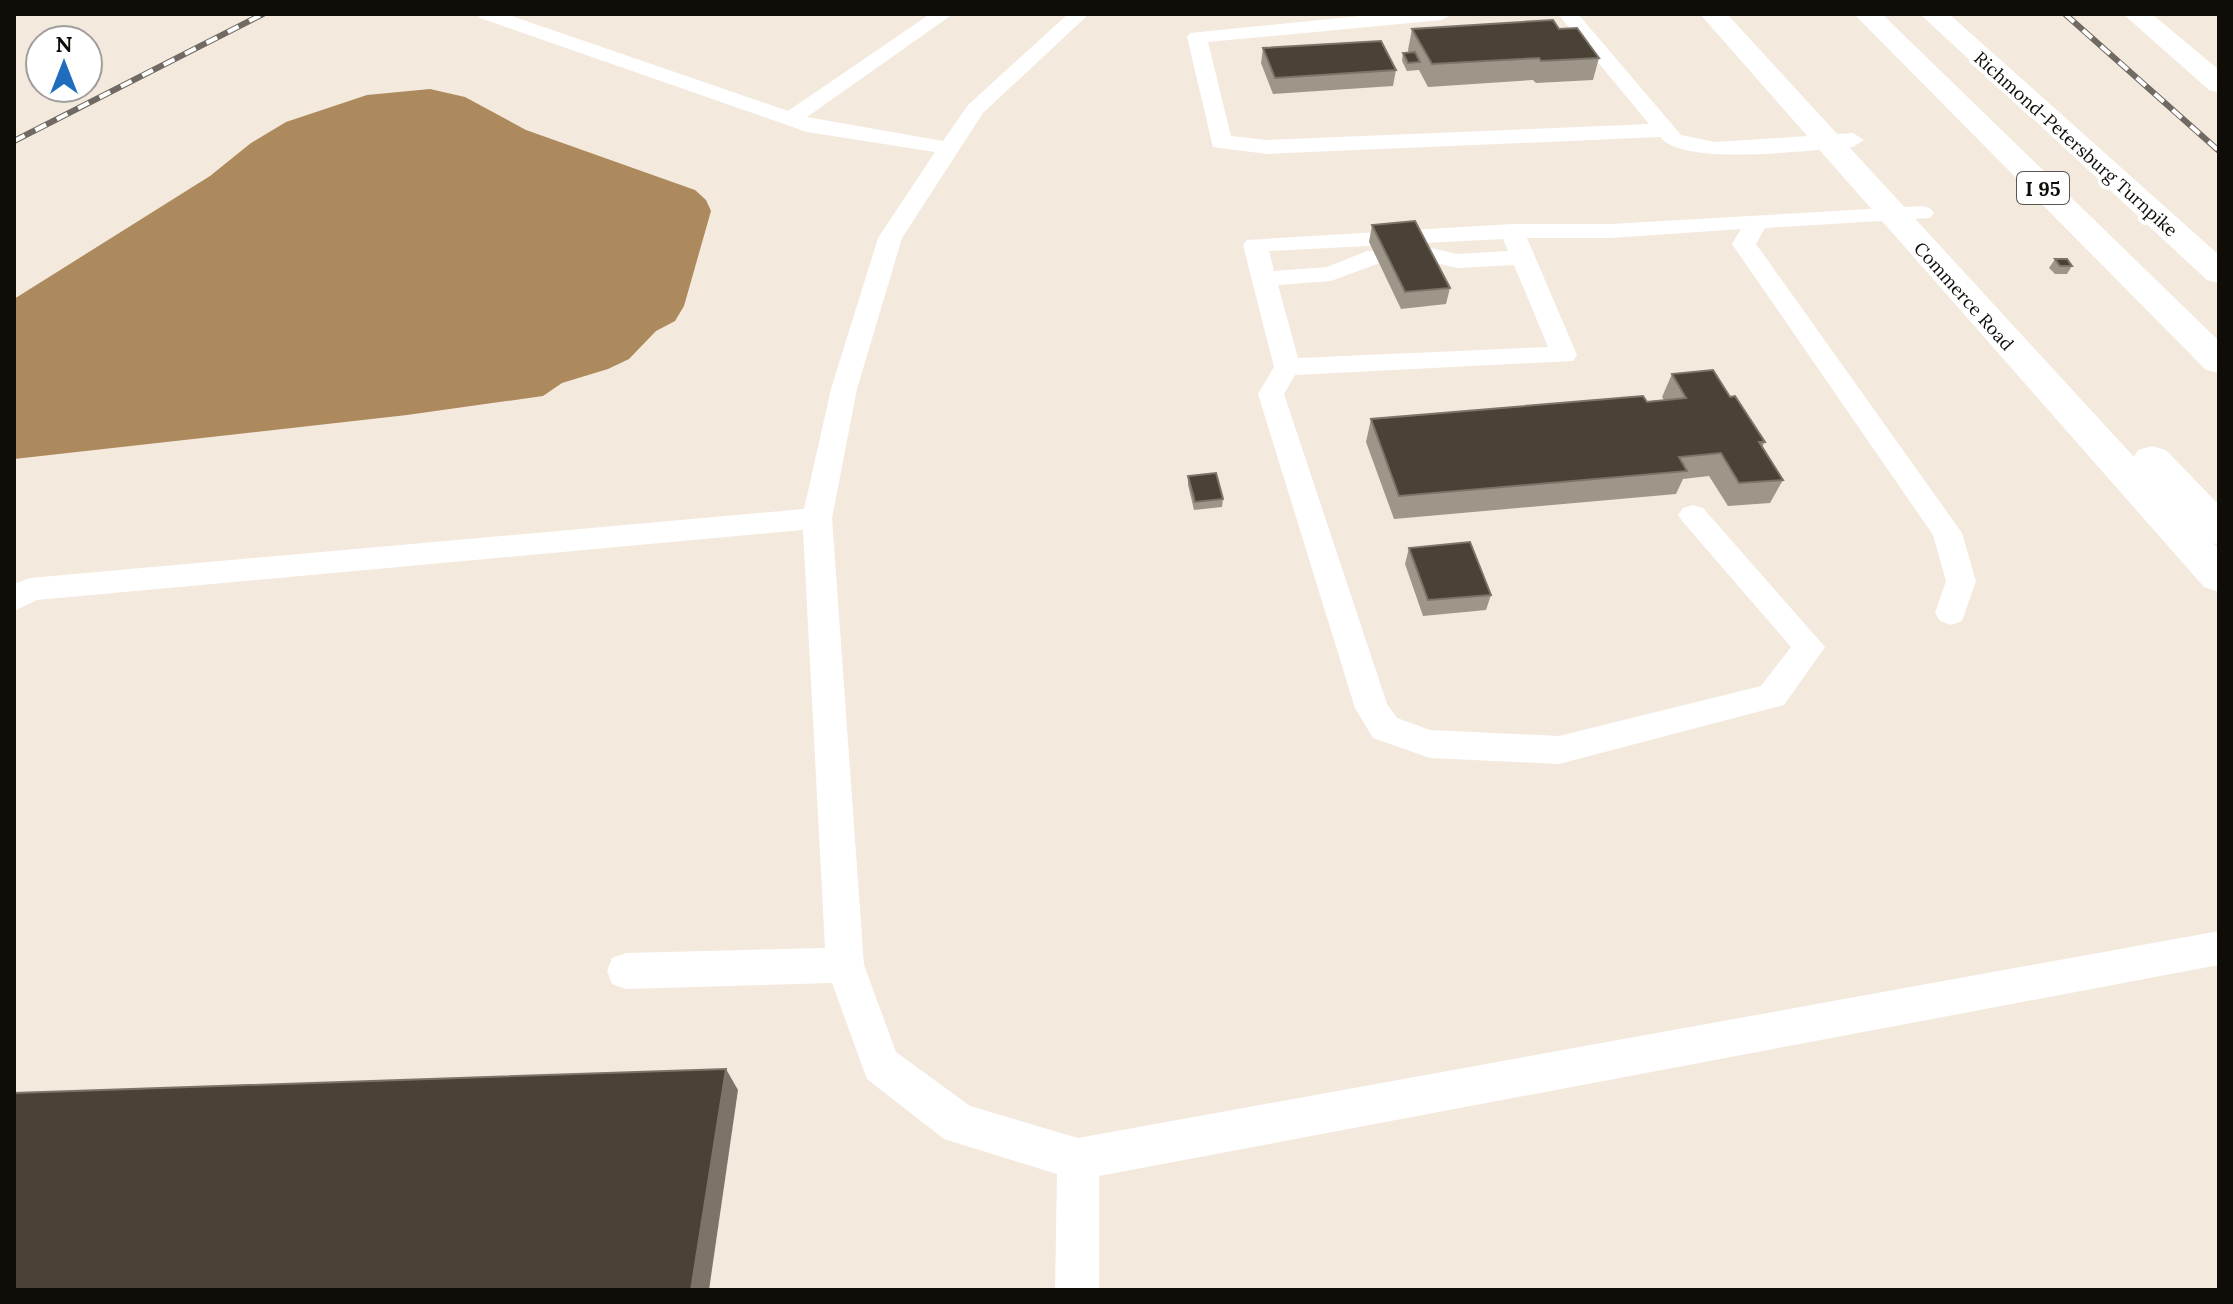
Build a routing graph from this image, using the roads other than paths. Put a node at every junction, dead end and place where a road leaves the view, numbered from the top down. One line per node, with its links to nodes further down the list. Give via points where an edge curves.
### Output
1 (487, 14): 12 (lane)
2 (943, 14): 12 (lane)
3 (1079, 14): 15 (lane, via 975,109)
4 (1442, 14): 13 (lane, via 1197,37 1221,142 1267,147)
5 (1568, 14): 13 (lane)
6 (1713, 14): 14 (main road, Commerce Road)
7 (1735, 14): 14 (main road, Commerce Road)
8 (1867, 14): 24 (main road, I 95)
9 (1933, 14): 22 (main road, Richmond-Petersburg Turnpike / I 95)
10 (2136, 14): 11 (main road)
11 (2219, 84)
12 (790, 119): 15 (lane)
13 (1666, 130): 14 (lane, via 1674,140 1715,149)
14 (1840, 141): 16 (main road, Commerce Road)
15 (949, 148): 27 (lane, via 890,238 844,389)
16 (1906, 214): 17 (lane); 28 (main road, Commerce Road); 29 (main road, Commerce Road)
17 (1757, 221): 18 (lane, via 1611,231); 31 (lane, via 1744,244 1947,533 1961,581)
18 (1512, 231): 19 (lane); 23 (lane, via 1255,245)
19 (1523, 257): 20 (lane); 25 (lane, via 1564,355)
20 (1424, 262)
21 (1381, 266): 23 (lane)
22 (2219, 273)
23 (1264, 279): 25 (lane)
24 (2219, 362)
25 (1287, 367): 26 (lane, via 1271,394 1372,708 1385,728 1430,744 1559,750 1772,696 1809,647)
26 (1693, 515)
27 (817, 518): 30 (lane); 33 (lane)
28 (2219, 530)
29 (2219, 576)
30 (19, 589)
31 (1951, 613)
32 (2219, 948): 35 (lane)
33 (845, 965): 34 (lane); 35 (lane, via 881,1065 959,1124)
34 (626, 971)
35 (1078, 1159): 36 (lane)
36 (1077, 1290)

